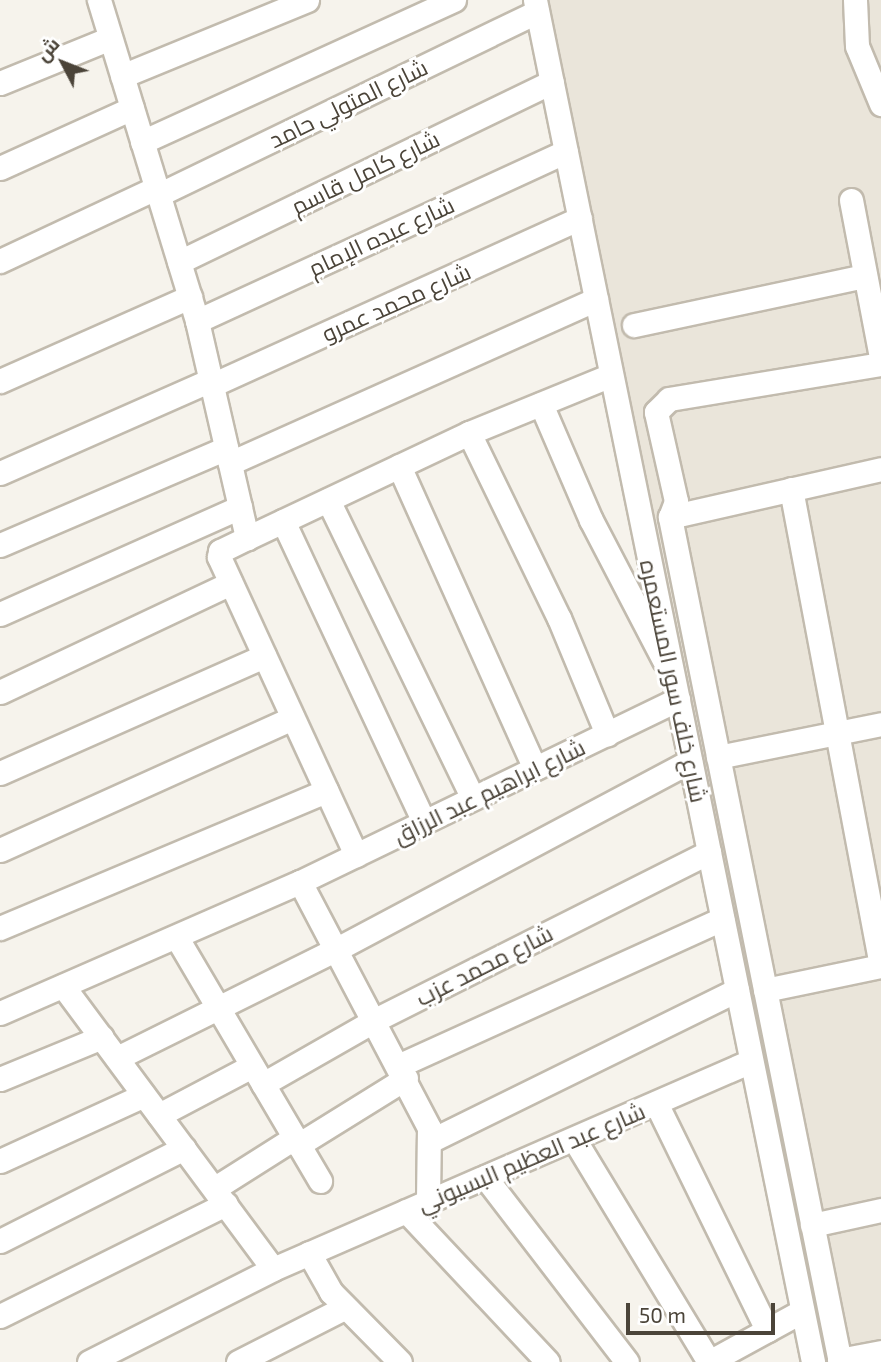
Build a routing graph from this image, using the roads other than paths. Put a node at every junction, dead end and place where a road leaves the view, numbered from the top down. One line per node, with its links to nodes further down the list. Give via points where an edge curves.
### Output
1 (307, 0): 7 (street)
2 (454, 0): 12 (street)
3 (855, 0): 10 (street, via 857,46)
4 (102, 1): 6 (street)
5 (536, 6): 8 (street, شارع خلف سور المستعمره); 15 (street, شارع المتولي حامد)
6 (110, 38): 7 (street); 9 (street)
7 (122, 76): 11 (street)
8 (552, 82): 13 (street, شارع خلف سور المستعمره); 19 (street, شارع كامل قاسم)
9 (0, 83)
10 (881, 104)
11 (132, 108): 12 (street); 14 (street)
12 (142, 142): 15 (street)
13 (566, 150): 17 (street, شارع خلف سور المستعمره); 23 (street, شارع عبده الإمام)
14 (0, 168)
15 (157, 192): 18 (street, شارع المتولي حامد); 19 (street)
16 (851, 200): 20 (street)
17 (580, 218): 22 (street, شارع خلف سور المستعمره); 29 (street, شارع محمد عمرو)
18 (0, 261)
19 (179, 262): 21 (street)
20 (865, 276): 24 (street); 25 (street)
21 (190, 297): 23 (street); 28 (street)
22 (596, 299): 27 (street, شارع خلف سور المستعمره); 32 (street)
23 (197, 321): 29 (street)
24 (634, 325)
25 (881, 358)
26 (881, 364): 39 (street, via 664,401 656,412 676,501)
27 (611, 375): 30 (street); 46 (street, شارع خلف سور المستعمره)
28 (0, 381)
29 (212, 383): 32 (street); 35 (street, شارع محمد عمرو)
30 (541, 404): 31 (street); 46 (street, via 630,601)
31 (469, 433): 33 (street); 52 (street, via 559,618)
32 (228, 456): 38 (street); 42 (street)
33 (399, 466): 37 (street); 55 (street)
34 (881, 469): 36 (street)
35 (0, 473)
36 (791, 489): 39 (street); 51 (street)
37 (328, 500): 40 (street); 58 (street)
38 (240, 507): 41 (street); 44 (street)
39 (670, 517): 53 (street)
40 (283, 521): 41 (street); 59 (street)
41 (247, 538): 43 (street, via 219,552)
42 (0, 545)
43 (231, 583): 45 (street); 47 (street)
44 (0, 614)
45 (264, 656): 49 (street); 56 (street)
46 (673, 675): 48 (street, شارع خلف سور المستعمره)
47 (0, 692)
48 (678, 699): 52 (street, شارع ابراهيم عبد الرزاق); 54 (street, شارع خلف سور المستعمره)
49 (293, 718): 57 (street); 60 (street)
50 (881, 724): 51 (street)
51 (837, 733): 53 (street); 68 (street)
52 (607, 734): 55 (street, شارع ابراهيم عبد الرزاق)
53 (718, 757): 71 (street)
54 (690, 761): 61 (street, شارع خلف سور المستعمره); 67 (street)
55 (535, 768): 58 (street, شارع ابراهيم عبد الرزاق)
56 (0, 774)
57 (326, 791): 62 (street); 65 (street)
58 (473, 798): 59 (street, شارع ابراهيم عبد الرزاق)
59 (424, 822): 62 (street, شارع ابراهيم عبد الرزاق)
60 (0, 850)
61 (709, 852): 64 (street, شارع خلف سور المستعمره); 74 (street, شارع محمد عزب)
62 (356, 855): 63 (street, شارع ابراهيم عبد الرزاق)
63 (300, 881): 66 (street, شارع ابراهيم عبد الرزاق); 67 (street)
64 (722, 919): 70 (street, شارع خلف سور المستعمره); 78 (street)
65 (0, 928)
66 (177, 938): 69 (street, شارع ابراهيم عبد الرزاق); 72 (street)
67 (337, 949): 72 (street); 74 (street)
68 (881, 965): 71 (street)
69 (63, 986): 73 (street, شارع ابراهيم عبد الرزاق); 75 (street)
70 (737, 990): 77 (street, شارع خلف سور المستعمره); 85 (street)
71 (765, 990): 95 (street)
72 (218, 1008): 76 (street); 79 (street)
73 (0, 1013)
74 (375, 1020): 78 (street); 79 (street, شارع محمد عزب)
75 (102, 1037): 76 (street); 80 (street)
76 (117, 1058): 81 (street)
77 (751, 1061): 82 (street, شارع عبد العظيم البسيوني); 100 (street, شارع خلف سور المستعمره)
78 (403, 1072): 85 (street); 86 (street)
79 (257, 1075): 83 (street, شارع محمد عزب); 86 (street)
80 (0, 1079)
81 (144, 1095): 83 (street); 88 (street)
82 (656, 1103): 84 (street, شارع عبد العظيم البسيوني); 102 (street)
83 (159, 1115): 87 (street)
84 (574, 1139): 89 (street, شارع عبد العظيم البسيوني); 110 (street)
85 (432, 1140): 92 (street)
86 (296, 1141): 90 (street); 91 (street)
87 (184, 1148): 91 (street); 96 (street)
88 (0, 1161)
89 (485, 1177): 92 (street, شارع عبد العظيم البسيوني); 109 (street)
90 (320, 1181)
91 (220, 1196): 98 (street); 101 (street)
92 (428, 1202): 94 (street, شارع عبد العظيم البسيوني)
93 (881, 1210): 95 (street)
94 (406, 1211): 97 (street, شارع عبد العظيم البسيوني); 108 (street)
95 (812, 1224): 104 (street)
96 (0, 1241)
97 (309, 1253): 98 (street, شارع عبد العظيم البسيوني); 99 (street)
98 (272, 1269): 105 (street, شارع عبد العظيم البسيوني)
99 (344, 1308): 106 (street); 107 (street)
100 (802, 1311): 102 (street); 111 (street, شارع خلف سور المستعمره)
101 (0, 1316)
102 (767, 1330): 110 (street)
103 (881, 1352): 104 (street)
104 (839, 1361)
105 (89, 1362)
106 (238, 1362)
107 (400, 1362)
108 (548, 1362)
109 (627, 1362)
110 (709, 1362)
111 (813, 1362)

